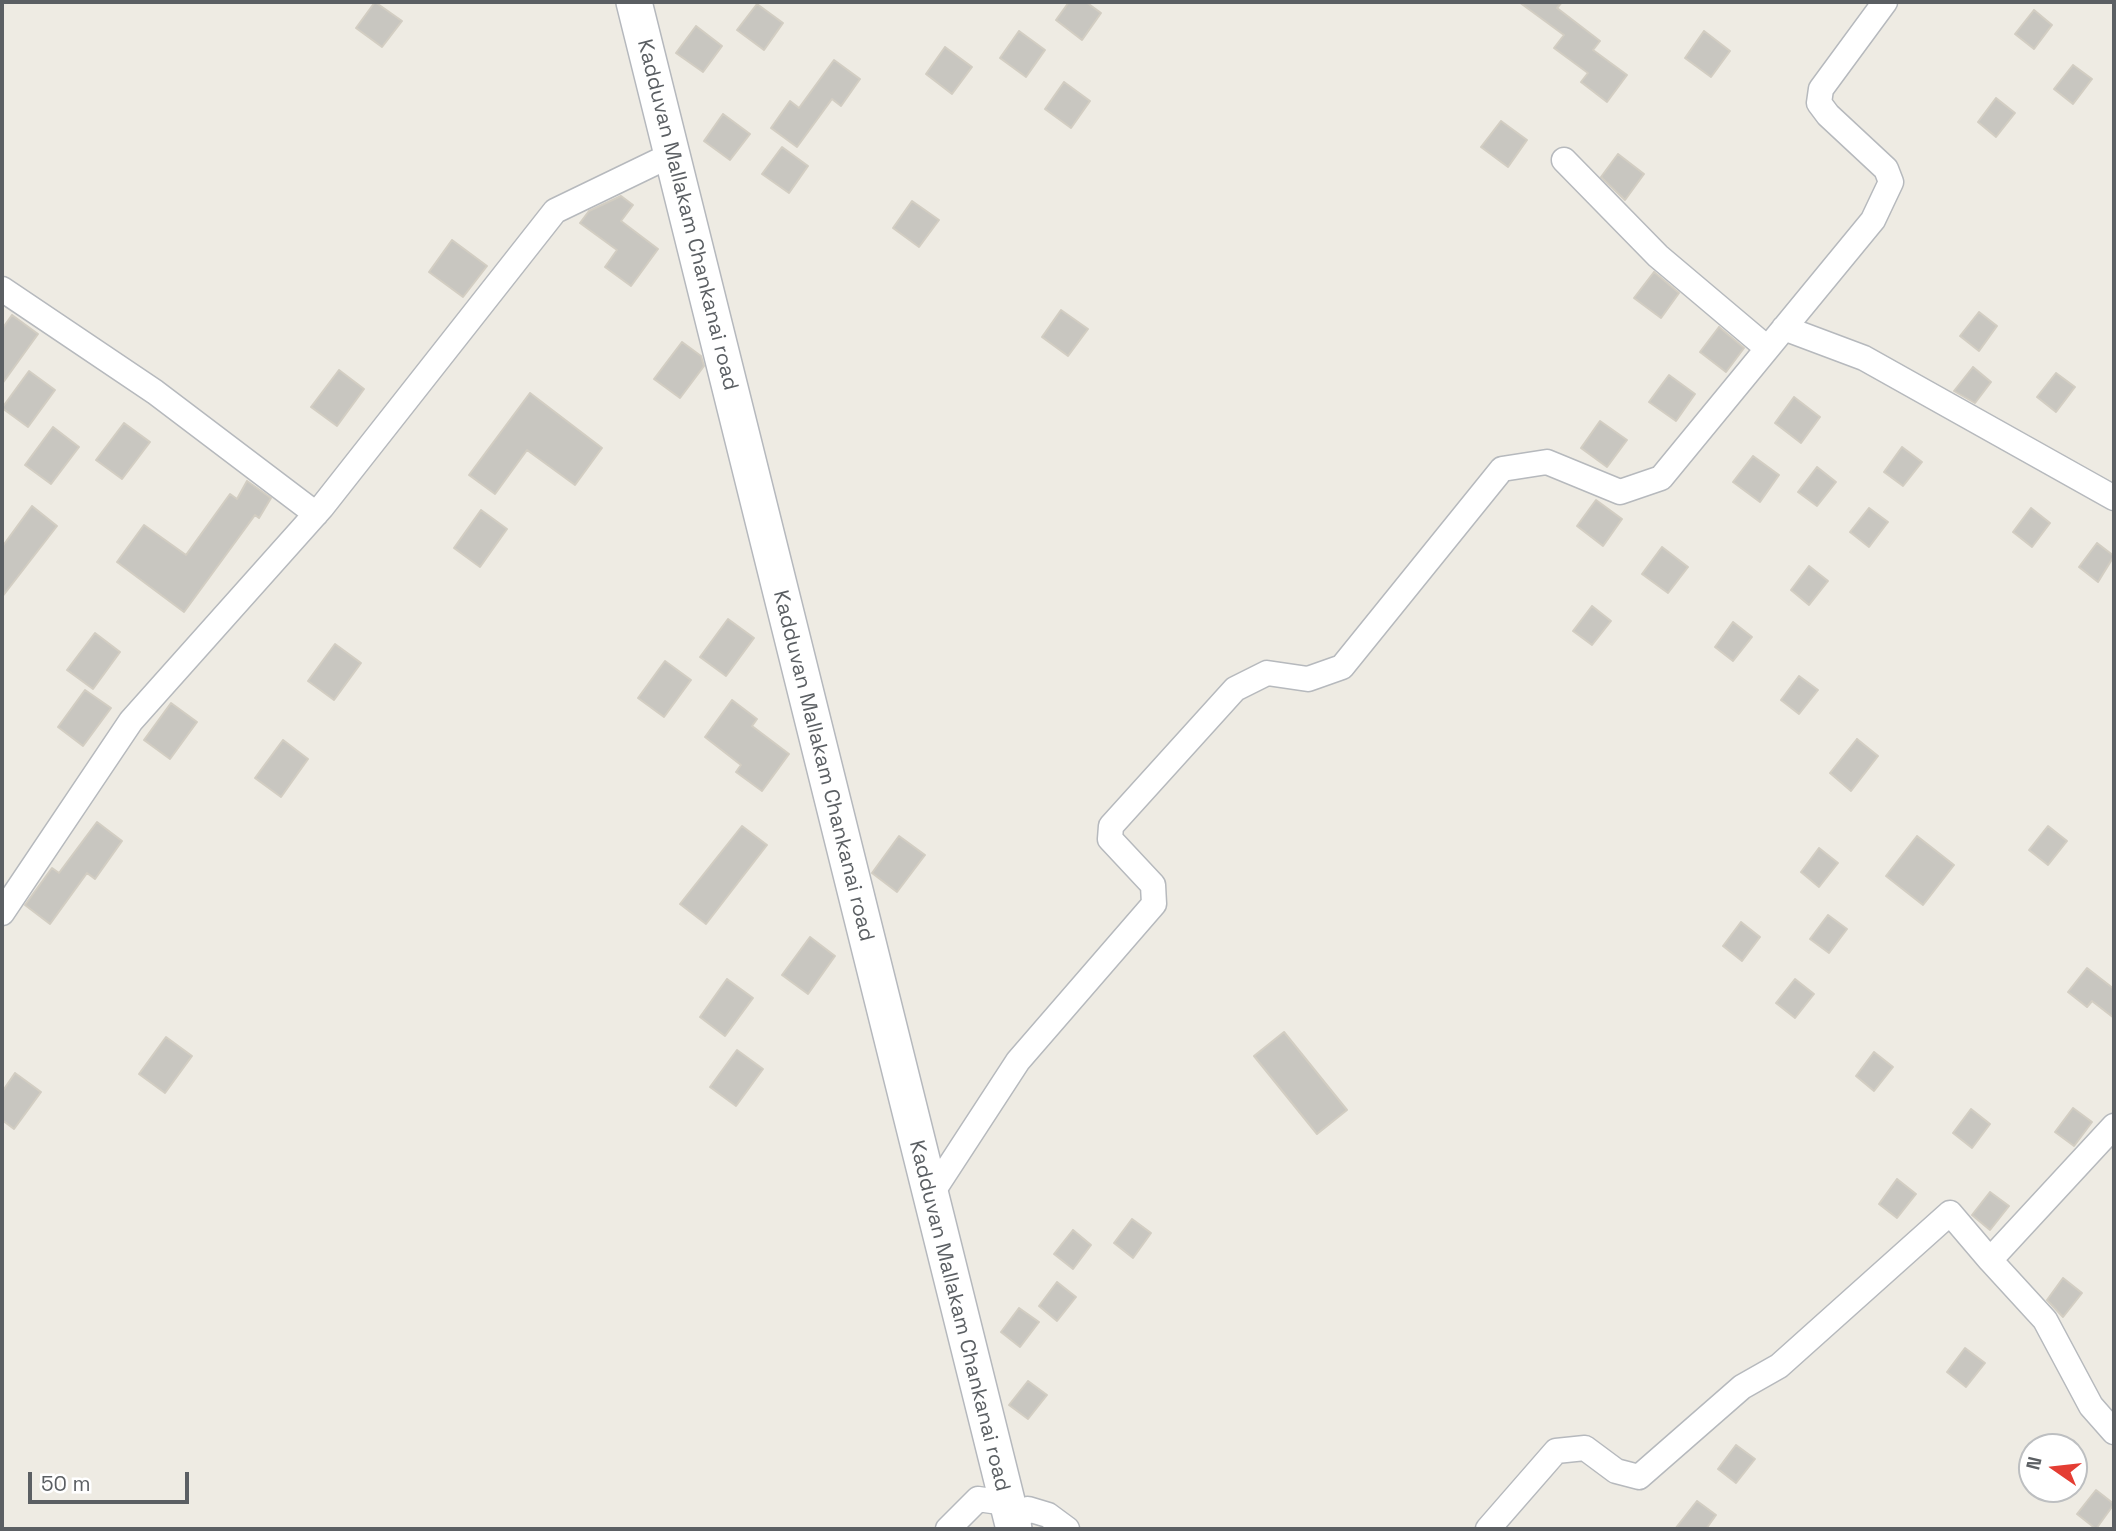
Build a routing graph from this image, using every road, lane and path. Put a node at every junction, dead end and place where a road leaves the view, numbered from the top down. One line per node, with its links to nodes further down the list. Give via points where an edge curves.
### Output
1 (634, 2): 3 (main road, Kadduvan Mallakam Chankanai road)
2 (1885, 2): 6 (street, via 1821,89 1819,103 1886,169 1891,183 1874,220)
3 (673, 154): 9 (street, via 555,211); 12 (main road, Kadduvan Mallakam Chankanai road)
4 (1564, 160): 7 (street, via 1658,256)
5 (2, 289): 9 (street, via 155,392)
6 (1784, 328): 7 (street); 8 (street, via 1864,358)
7 (1767, 348): 12 (street, via 1661,478 1620,492 1546,462 1502,469 1342,667 1308,679 1267,673 1235,689 1111,826 1110,839 1153,884 1154,904 1018,1061)
8 (2114, 498)
9 (316, 514): 10 (street, via 131,721)
10 (2, 912)
11 (2114, 1126): 13 (street)
12 (930, 1196): 15 (main road, Kadduvan Mallakam Chankanai road)
13 (1990, 1260): 14 (street, via 2045,1320 2091,1406); 18 (street, via 1950,1213 1779,1366 1742,1387 1639,1477 1616,1471 1585,1448 1556,1451)
14 (2114, 1432)
15 (1011, 1519): 16 (street, via 978,1499); 17 (street, via 1028,1509 1048,1515)
16 (948, 1529)
17 (1067, 1529)
18 (1488, 1529)

